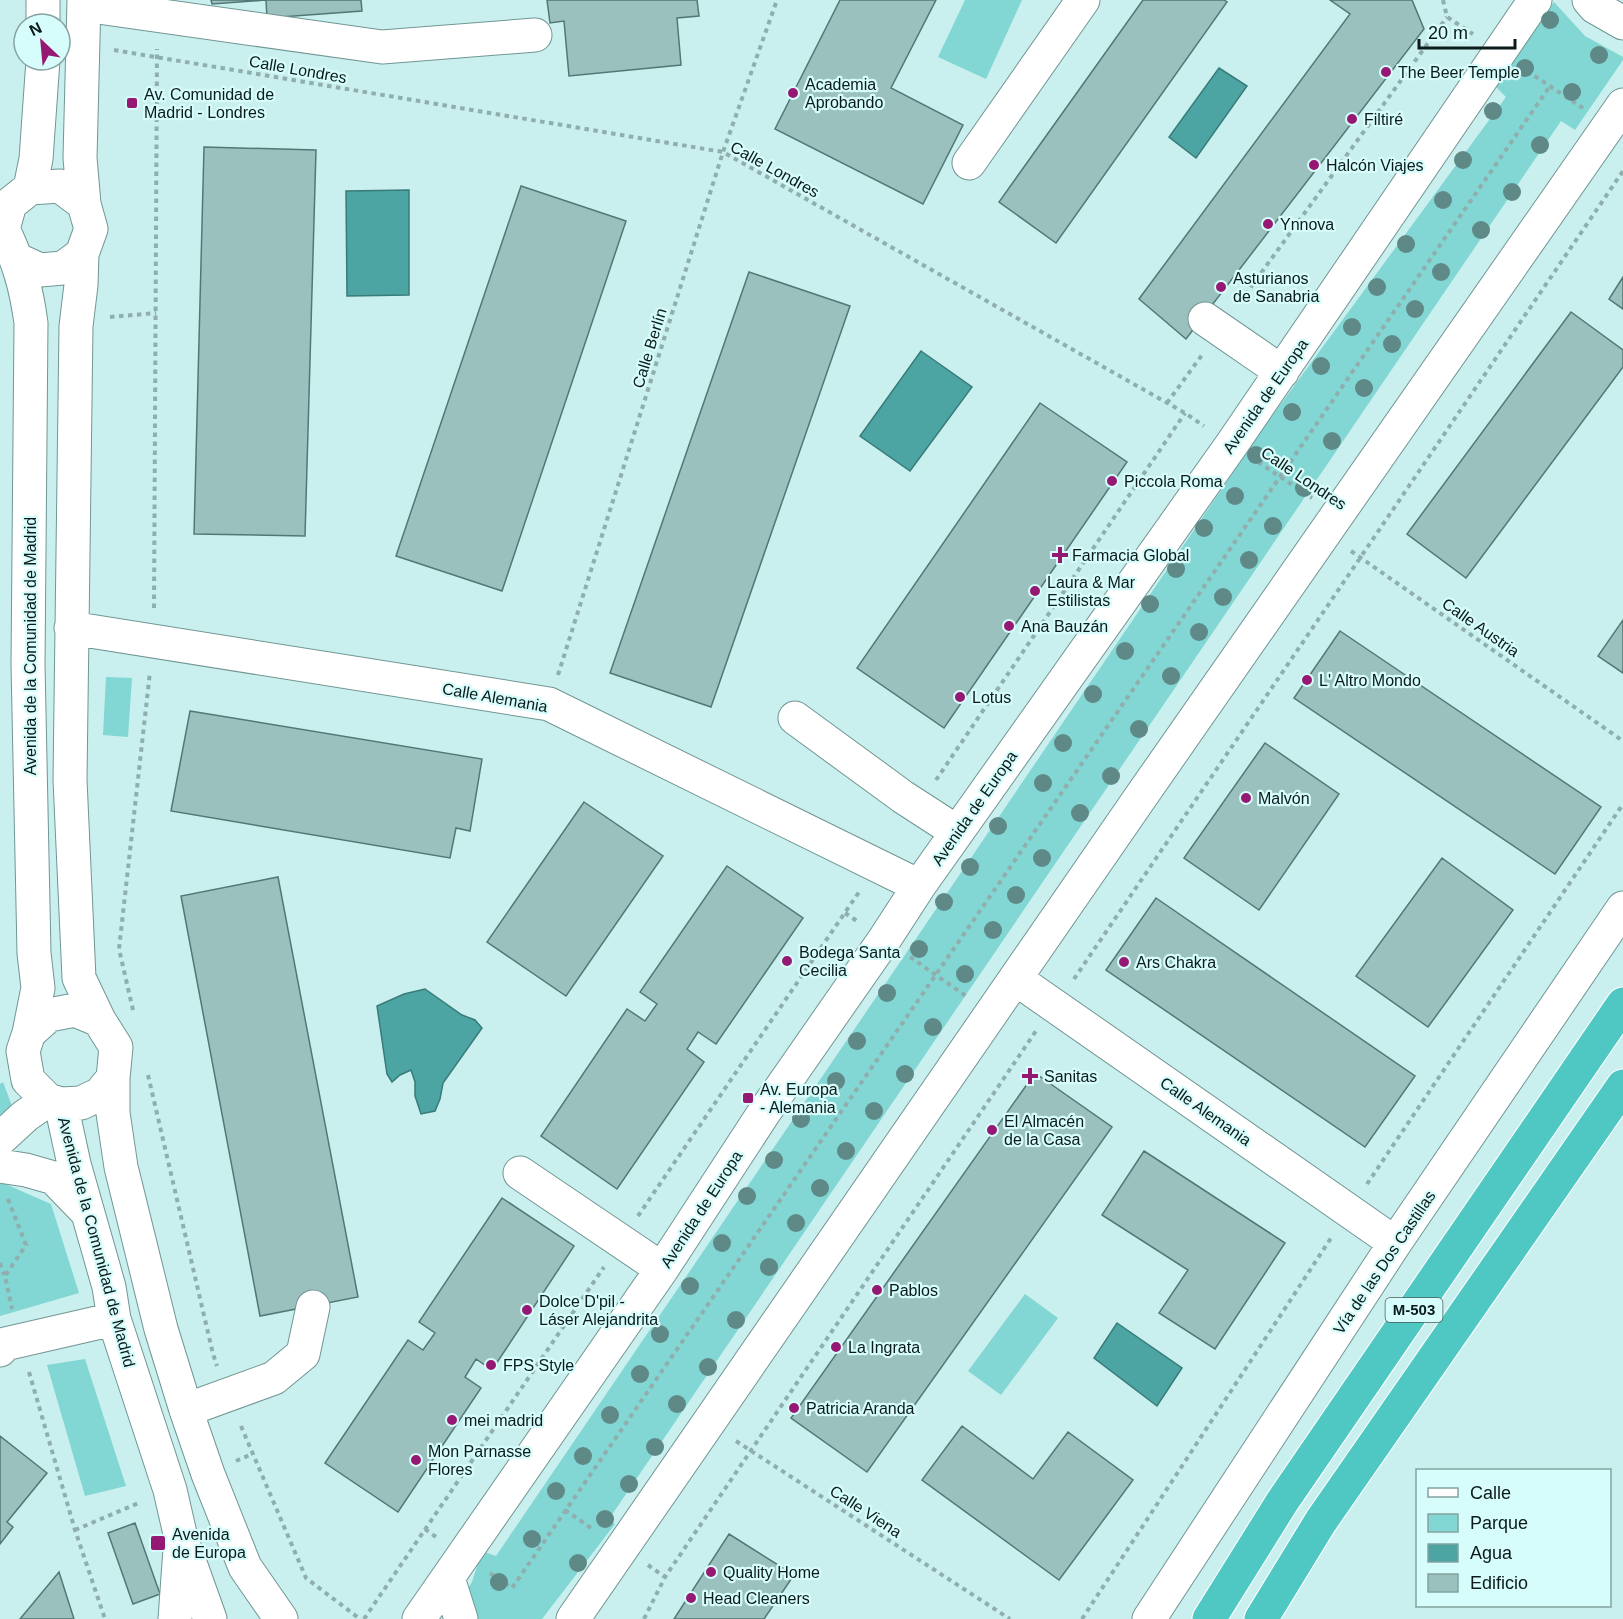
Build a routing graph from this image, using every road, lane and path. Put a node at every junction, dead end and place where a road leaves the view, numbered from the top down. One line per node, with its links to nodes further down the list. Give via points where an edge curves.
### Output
1 (777, 0): 17 (path, Calle Berlín)
2 (1083, 0): 18 (street)
3 (1443, 0): 8 (path)
4 (1535, 0): 12 (street, Avenida de Europa)
5 (1589, 0): 9 (street)
6 (84, 2): 7 (street); 11 (street)
7 (155, 14): 10 (street, via 382,47); 13 (path)
8 (1447, 16): 12 (path); 25 (path)
9 (1623, 23)
10 (535, 35)
11 (83, 45): 13 (path, Calle Londres); 21 (street, via 80,158)
12 (1500, 53): 15 (path); 26 (street, Avenida de Europa)
13 (157, 57): 17 (path, Calle Londres); 34 (path)
14 (42, 72): 20 (street)
15 (1550, 86): 16 (path); 30 (path)
16 (1615, 115): 31 (street)
17 (723, 152): 27 (path, Calle Londres); 36 (path, Calle Berlín)
18 (969, 163)
19 (1623, 171): 32 (path)
20 (30, 188): 21 (street, via 60,186); 22 (street, via 10,204)
21 (84, 204): 23 (street, via 91,229)
22 (2, 228): 24 (street)
23 (82, 254): 24 (street, via 63,268 40,270); 33 (street, via 76,326)
24 (18, 260): 35 (street, Avenida de la Comunidad de Madrid, via 31,323)
25 (1213, 325): 26 (street); 27 (path)
26 (1282, 372): 29 (street, Avenida de Europa)
27 (1167, 403): 28 (path, Calle Londres)
28 (1185, 413): 29 (path, Calle Londres); 39 (path)
29 (1232, 444): 30 (path, Calle Londres); 40 (street, Avenida de Europa)
30 (1280, 476): 31 (path, Calle Londres); 46 (path)
31 (1331, 523): 32 (path, Calle Austria); 47 (street)
32 (1360, 557): 38 (path, Calle Austria); 49 (path)
33 (71, 628): 34 (street, Calle Alemania); 52 (street, via 70,780 77,951 80,978)
34 (154, 641): 36 (street, Calle Alemania); 51 (path, via 119,949)
35 (14, 670): 53 (street, Avenida de la Comunidad de Madrid, via 38,988)
36 (549, 704): 41 (street, Calle Alemania)
37 (795, 718): 39 (street)
38 (1623, 741)
39 (918, 805): 40 (street)
40 (957, 832): 42 (street, Avenida de Europa)
41 (877, 866): 42 (street, Calle Alemania); 44 (path)
42 (919, 886): 45 (street, Avenida de Europa)
43 (1623, 908): 64 (street, Vía de las Dos Castillas)
44 (845, 913): 45 (path); 63 (path)
45 (884, 940): 46 (path); 66 (street, Avenida de Europa)
46 (935, 975): 50 (path); 77 (path)
47 (1016, 979): 49 (street, Calle Alemania); 50 (street)
48 (1623, 1004): 89 (highway, M-503, via 1282,1502)
49 (1056, 1006): 64 (street, Calle Alemania); 74 (path)
50 (992, 1014): 73 (street)
51 (135, 1018)
52 (99, 1020): 53 (street, via 75,1010 49,1015); 55 (street, via 116,1047)
53 (18, 1051): 57 (street, via 28,1080)
54 (146, 1064): 71 (path, via 213,1354)
55 (113, 1078): 57 (street, via 100,1094 81,1103); 72 (street, via 113,1113 121,1167 161,1329)
56 (1623, 1086): 90 (highway, M-503, via 1321,1521)
57 (55, 1102): 58 (street, via 25,1116); 62 (street, Avenida de la Comunidad de Madrid)
58 (0, 1139)
59 (0, 1166): 62 (street, via 54,1178)
60 (520, 1173): 63 (street)
61 (8, 1198): 67 (path, via 26,1245)
62 (88, 1212): 69 (street, Avenida de la Comunidad de Madrid)
63 (621, 1242): 66 (street); 83 (path)
64 (1395, 1244): 88 (street, Vía de las Dos Castillas)
65 (0, 1263): 67 (path)
66 (662, 1269): 76 (street, Avenida de Europa)
67 (5, 1276): 70 (path)
68 (313, 1307): 71 (street, via 303,1354 274,1378)
69 (114, 1319): 70 (street); 75 (street, Avenida de la Comunidad de Madrid, via 170,1490)
70 (10, 1345): 79 (path)
71 (229, 1394): 72 (street); 83 (path, via 306,1578)
72 (186, 1410): 82 (street, via 245,1567)
73 (708, 1423): 74 (path, Calle Viena); 78 (street)
74 (750, 1450): 86 (path, via 665,1577); 87 (path, Calle Viena)
75 (181, 1538): 80 (street); 81 (street, Avenida de la Comunidad de Madrid)
76 (448, 1578): 84 (street, Avenida de Europa); 85 (street)
77 (512, 1587)
78 (581, 1613)
79 (105, 1619)
80 (175, 1619)
81 (210, 1619)
82 (281, 1619)
83 (362, 1619)
84 (419, 1619)
85 (461, 1619)
86 (644, 1619)
87 (1010, 1619)
88 (1149, 1619)
89 (1209, 1619)
90 (1262, 1619)

